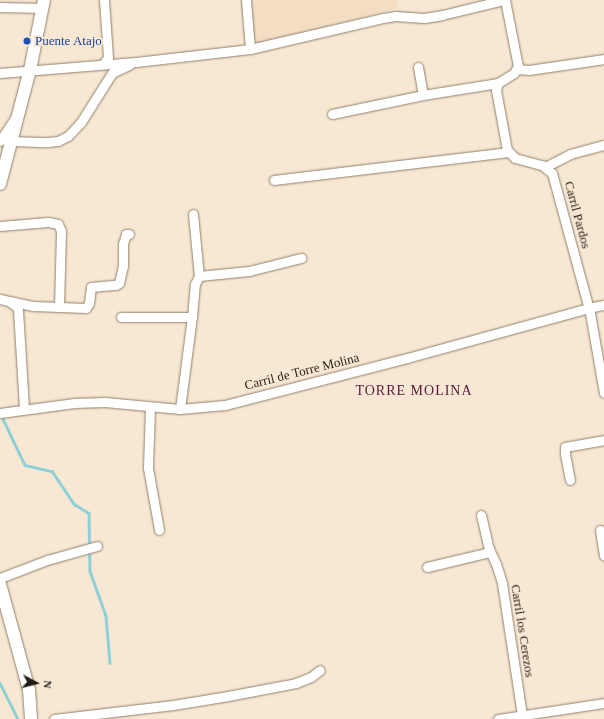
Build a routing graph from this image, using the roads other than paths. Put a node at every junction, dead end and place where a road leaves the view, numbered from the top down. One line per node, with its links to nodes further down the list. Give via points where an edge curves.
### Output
1 (104, 0): 9 (street, via 108,57)
2 (246, 0): 6 (street)
3 (505, 0): 6 (street, via 430,17 383,18); 11 (street, via 517,56)
4 (44, 4): 5 (street); 12 (main road)
5 (0, 7)
6 (250, 49): 8 (street)
7 (604, 59): 11 (street, via 529,70)
8 (136, 62): 9 (street); 14 (street, via 112,72)
9 (101, 64): 12 (street); 14 (street, via 108,67)
10 (418, 67): 16 (street)
11 (516, 69): 15 (street)
12 (30, 70): 13 (street); 18 (main road, via 19,112)
13 (0, 73)
14 (108, 78): 18 (street, via 81,122 68,136 58,141 47,142)
15 (498, 83): 16 (street); 20 (street, via 497,96)
16 (422, 95): 17 (street)
17 (332, 114)
18 (5, 141): 23 (main road)
19 (604, 145): 21 (street, via 570,154)
20 (508, 152): 21 (street, via 515,158); 22 (street)
21 (546, 167): 34 (street, Carril Pardos, via 552,173 555,183)
22 (274, 180)
23 (0, 184)
24 (193, 214): 28 (street)
25 (0, 226): 33 (street, via 48,222 58,224 61,231)
26 (129, 234): 33 (street, via 125,237 123,266 118,285 91,287 86,308)
27 (301, 258): 28 (street, via 249,271)
28 (199, 276): 36 (street, via 195,284)
29 (0, 300): 30 (street)
30 (10, 302): 32 (street); 37 (street, via 18,307)
31 (604, 305): 34 (street, Carril de Torre Molina)
32 (33, 306): 33 (street); 37 (street, via 23,312)
33 (59, 307)
34 (588, 308): 38 (street, Carril Pardos); 41 (street, Carril de Torre Molina, via 225,406)
35 (121, 317): 36 (street)
36 (192, 317): 41 (street)
37 (19, 320): 40 (street)
38 (604, 393)
39 (150, 407): 40 (street, Carril de Torre Molina, via 97,402); 41 (street, Carril de Torre Molina); 46 (street, via 148,468)
40 (24, 409): 42 (street, Carril de Torre Molina)
41 (180, 409)
42 (0, 413)
43 (604, 440): 44 (street, via 566,447)
44 (570, 480)
45 (481, 515): 49 (street, Carril los Cerezos)
46 (159, 530)
47 (600, 530): 50 (street)
48 (96, 546): 52 (street, via 47,560)
49 (490, 552): 51 (street); 56 (street, Carril los Cerezos, via 502,583)
50 (604, 556)
51 (427, 567)
52 (0, 578)
53 (0, 584): 57 (main road, via 29,690)
54 (320, 670): 58 (street, via 296,683 200,701)
55 (604, 703): 56 (street)
56 (522, 715): 59 (street)
57 (31, 719)
58 (54, 719)
59 (498, 719)

